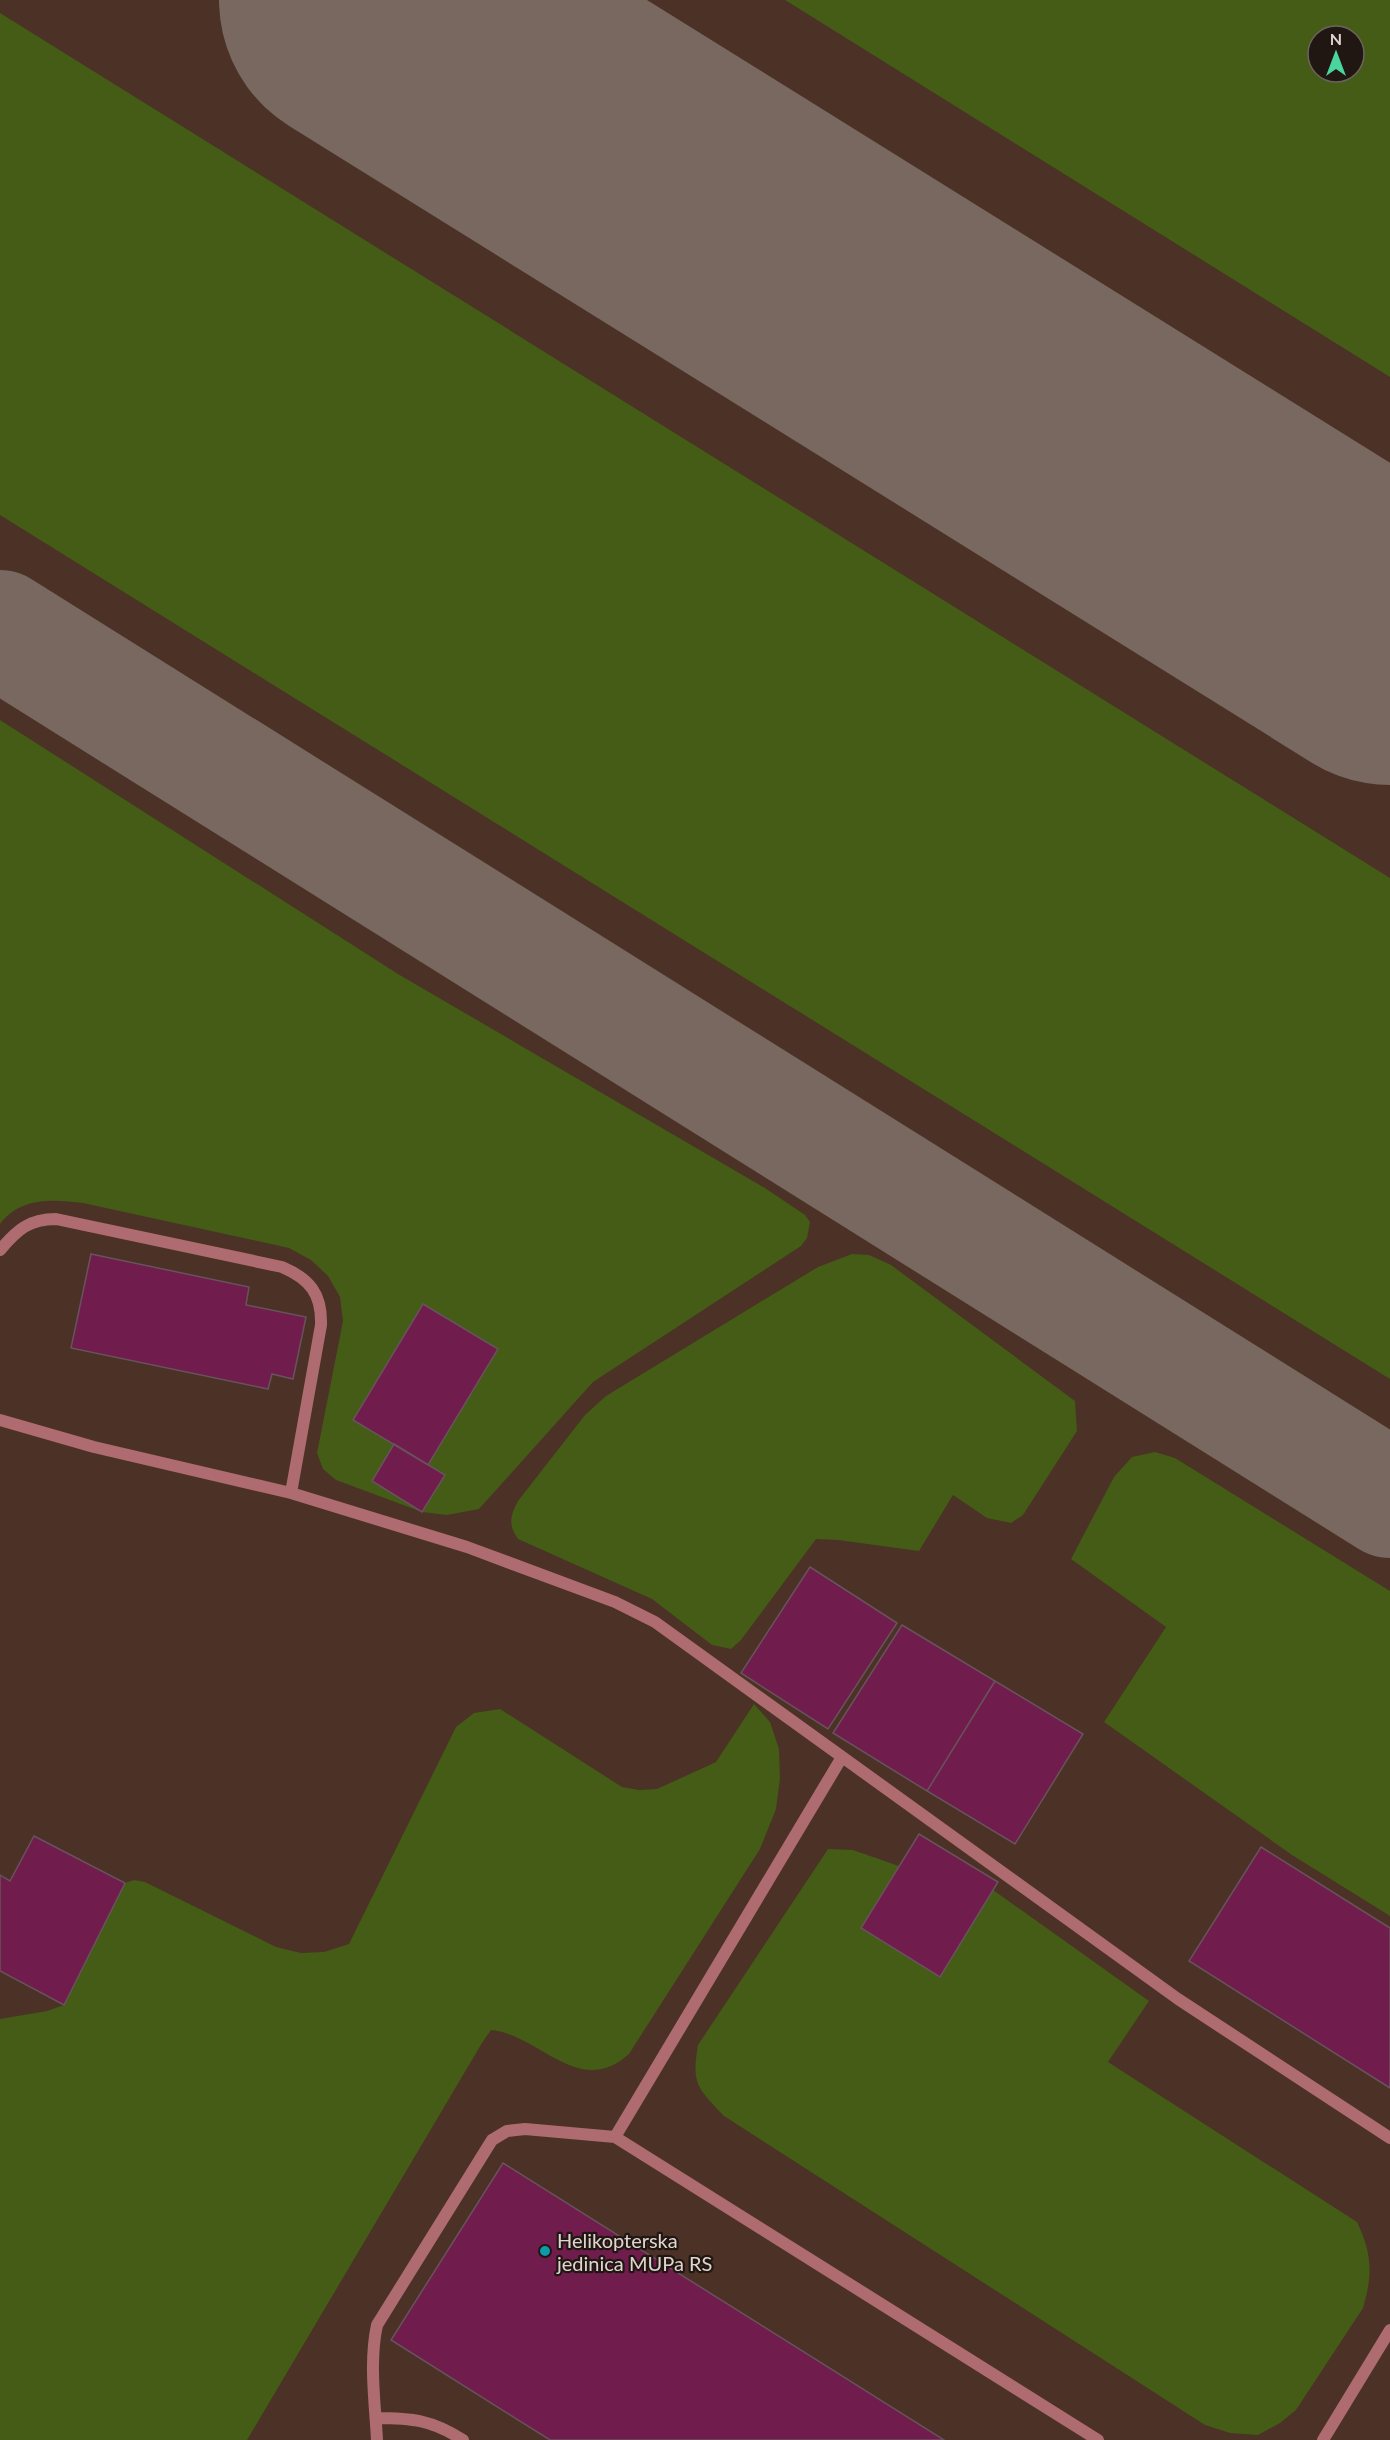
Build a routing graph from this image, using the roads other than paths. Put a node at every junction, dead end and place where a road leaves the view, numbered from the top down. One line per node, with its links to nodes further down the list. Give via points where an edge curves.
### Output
1 (0, 1250): 3 (lane, via 28,1224 56,1219 282,1267 299,1274 312,1287 322,1307)
2 (0, 1420): 3 (lane, via 94,1447)
3 (291, 1493): 4 (lane, via 467,1547 615,1602 655,1622)
4 (842, 1757): 5 (lane); 6 (lane, via 1178,1999)
5 (615, 2138): 8 (lane, via 525,2129 507,2131 492,2140 377,2325); 11 (lane)
6 (1390, 2138)
7 (1390, 2330): 12 (lane)
8 (376, 2418): 9 (lane); 10 (lane, via 431,2422)
9 (377, 2440)
10 (463, 2440)
11 (1098, 2440)
12 (1323, 2440)

